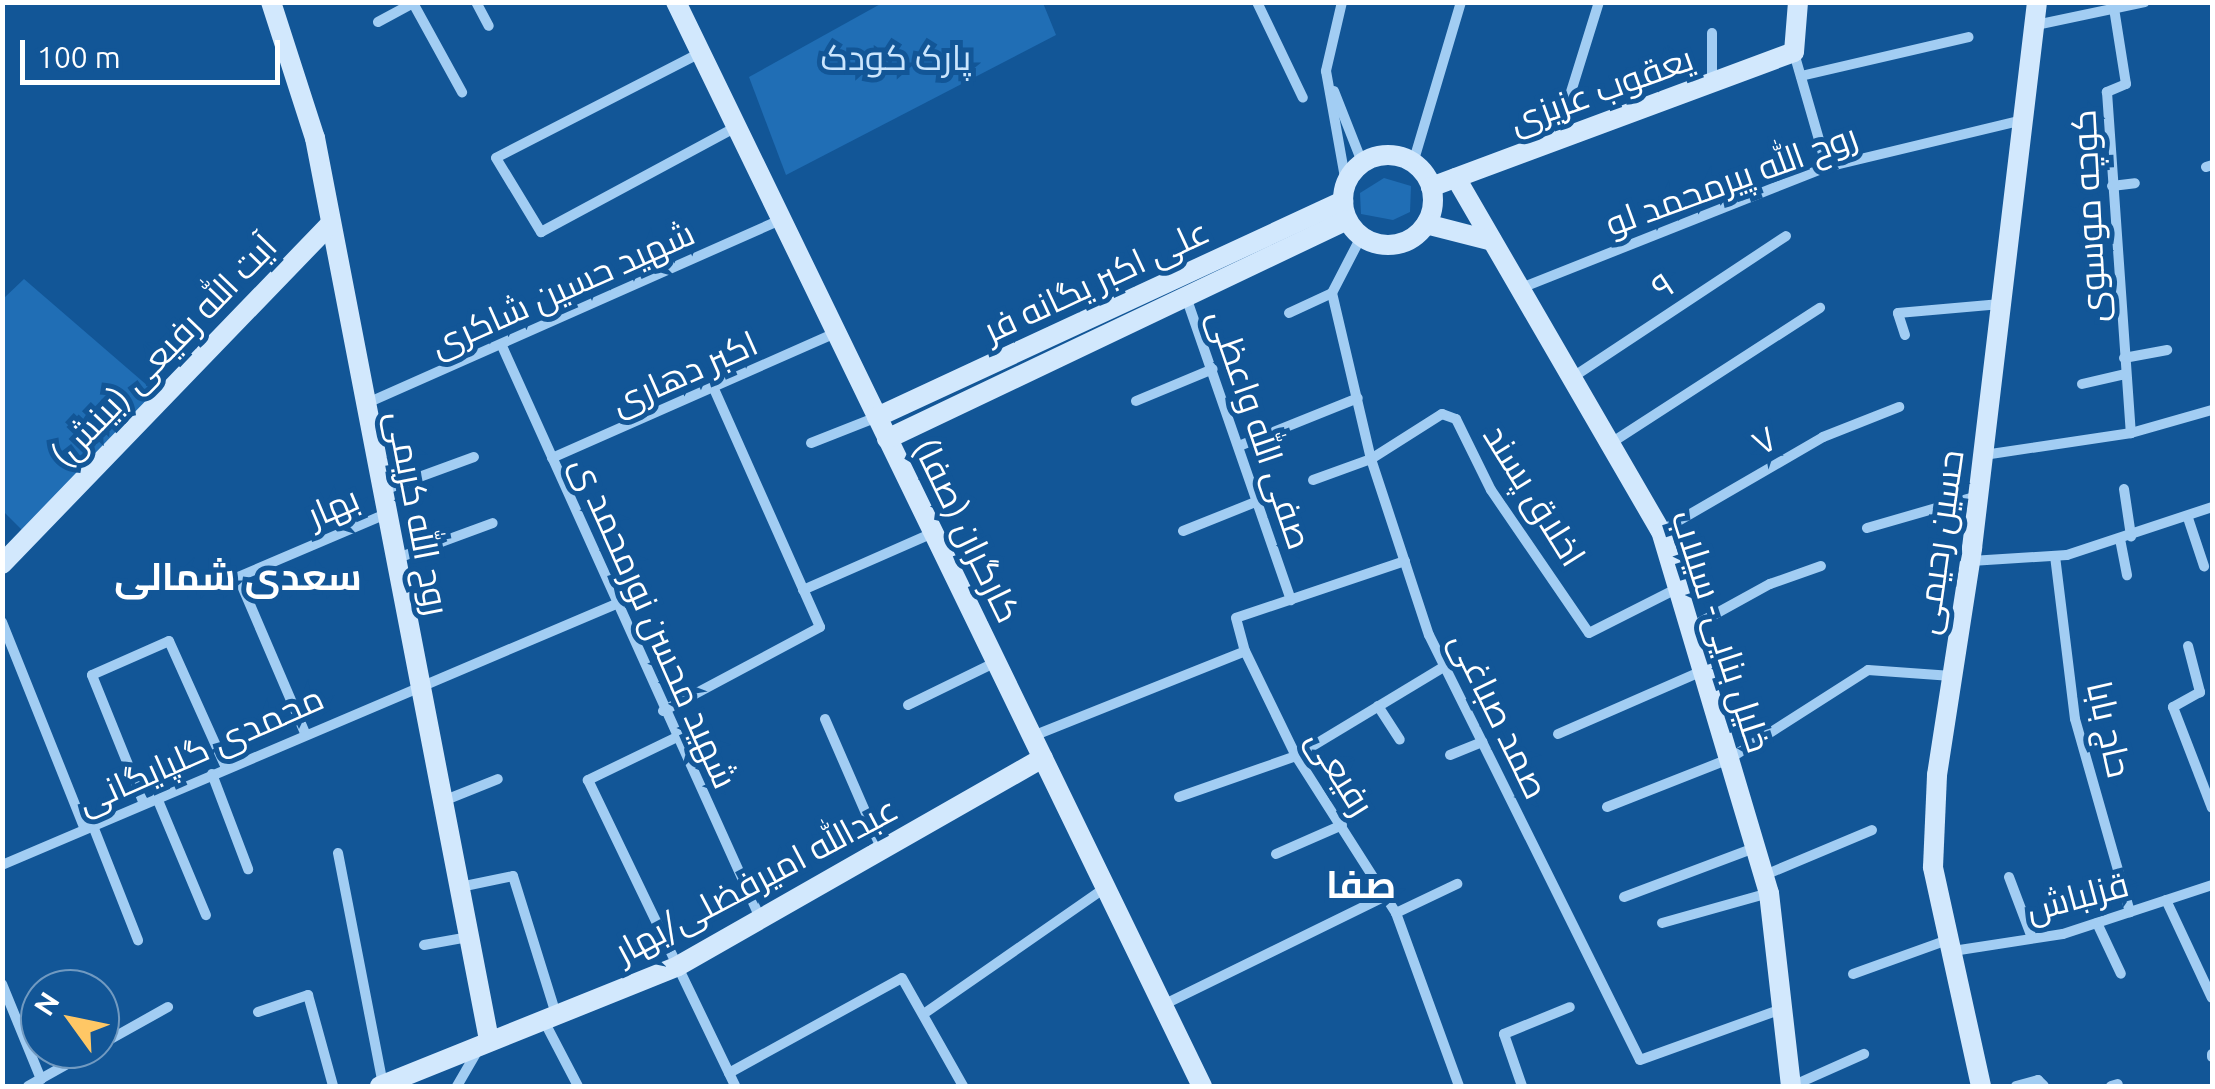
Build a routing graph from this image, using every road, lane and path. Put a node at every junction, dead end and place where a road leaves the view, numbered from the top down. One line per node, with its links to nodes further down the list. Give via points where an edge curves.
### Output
1 (271, 2): 37 (street, روح الله کریمی, via 315,138)
2 (476, 2): 15 (street)
3 (676, 2): 19 (street, کارگران (صفا))
4 (1257, 2): 24 (street)
5 (1342, 2): 20 (street)
6 (1461, 2): 29 (street)
7 (1598, 2): 27 (street)
8 (1798, 2): 18 (street)
9 (2037, 2): 14 (street, حسین رحیمی)
10 (2145, 2): 12 (street)
11 (414, 3): 13 (street); 23 (street)
12 (2113, 6): 14 (street); 33 (street, کوچه موسوی, via 2126,84 2107,92)
13 (378, 22)
14 (2034, 25): 25 (street, حسین رحیمی)
15 (490, 26)
16 (1712, 33): 22 (street)
17 (1969, 38): 21 (street)
18 (1794, 52): 21 (street); 22 (street, یعقوب عزیزی)
19 (700, 53): 26 (street, کارگران (صفا)); 26 (street, via 496,158 541,232)
20 (1326, 71): 28 (street); 35 (street)
21 (1801, 76): 30 (street)
22 (1712, 82): 27 (street, یعقوب عزیزی)
23 (462, 92)
24 (1303, 98)
25 (2023, 120): 30 (street, روح الله پیرمحمد لو); 44 (street, حسین رحیمی)
26 (736, 127): 36 (street, کارگران (صفا))
27 (1556, 141): 31 (street, یعقوب عزیزی)
28 (1362, 162): 29 (street, via 1388,154); 35 (street)
29 (1413, 162): 34 (street)
30 (1827, 167): 42 (street, روح الله پیرمحمد لو)
31 (1456, 178): 34 (street, یعقوب عزیزی); 40 (street, خلیل بنایی- سیلاب)
32 (2135, 182): 33 (street)
33 (2112, 186): 51 (street, کوچه موسوی)
34 (1431, 187): 38 (street)
35 (1349, 210): 38 (street, via 1402,242); 41 (street, علی اکبر یگانه فر); 43 (street)
36 (782, 220): 47 (street, کارگران (صفا)); 49 (street, شهید حسین شاکری)
37 (330, 224): 59 (street, روح الله کریمی); 90 (street, آیت الله رفیعی (بینش))
38 (1426, 224): 40 (street)
39 (1786, 236): 54 (street, ۹)
40 (1492, 241): 42 (street, خلیل بنایی- سیلاب)
41 (1181, 286): 52 (street, صفی الله واعظی); 62 (street, علی اکبر یگانه فر); 64 (street, علی اکبر یگانه فر)
42 (1520, 289): 54 (street, خلیل بنایی- سیلاب)
43 (1332, 293): 46 (street); 57 (street, صمد صباغی)
44 (2002, 304): 48 (street, via 1898,313); 68 (street, حسین رحیمی)
45 (1820, 308): 66 (street)
46 (1289, 313)
47 (836, 333): 56 (street, اکبر دهاری); 62 (street, کارگران (صفا))
48 (1904, 335)
49 (502, 346): 59 (street, شهید حسین شاکری); 70 (street, شهید محسن نورمحمد ی)
50 (2166, 350): 51 (street)
51 (2124, 358): 53 (street, کوچه موسوی)
52 (1213, 369): 58 (street); 67 (street, صفی الله واعظی)
53 (2126, 374): 55 (street); 63 (street, کوچه موسوی)
54 (1569, 380): 66 (street, خلیل بنایی- سیلاب)
55 (2082, 384)
56 (715, 391): 70 (street, اکبر دهاری); 94 (street)
57 (1358, 398): 67 (street); 71 (street, صمد صباغی)
58 (1136, 400)
59 (364, 404): 74 (street, روح الله کریمی)
60 (1899, 407): 83 (street, ۷, via 1823,437)
61 (2212, 410): 63 (street)
62 (877, 417): 64 (street, کارگران (صفا)); 65 (street)
63 (2131, 433): 68 (street)
64 (888, 439): 84 (street, کارگران (صفا))
65 (812, 442)
66 (1611, 443): 83 (street, خلیل بنایی- سیلاب)
67 (1239, 446): 76 (street, صفی الله واعظی)
68 (1983, 455): 75 (street, حسین رحیمی)
69 (474, 457): 74 (street)
70 (552, 458): 97 (street, شهید محسن نورمحمد ی)
71 (1371, 459): 72 (street); 88 (street, صمد صباغی); 95 (street, اخلاق پسند, via 1442,414 1456,419 1490,490 1588,633)
72 (1313, 480)
73 (2124, 489): 85 (street)
74 (382, 491): 78 (street, روح الله کریمی)
75 (1978, 496): 81 (street); 89 (street, حسین رحیمی)
76 (1258, 500): 82 (street); 96 (street, صفی الله واعظی)
77 (2212, 507): 79 (street)
78 (386, 514): 87 (street, روح الله کریمی); 111 (street, بهار, via 238,577)
79 (2188, 518): 85 (street); 92 (street)
80 (492, 522): 87 (street)
81 (1867, 528)
82 (1183, 531)
83 (1661, 531): 95 (street, خلیل بنایی- سیلاب)
84 (933, 533): 94 (street); 102 (street, کارگران (صفا))
85 (2126, 537): 86 (street); 93 (street)
86 (2055, 556): 89 (street); 149 (street, حاج بابا, via 2075,718)
87 (395, 560): 106 (street, روح الله کریمی)
88 (1405, 561): 96 (street); 103 (street, صمد صباغی)
89 (1970, 561): 105 (street, حسین رحیمی)
90 (2, 564)
91 (1822, 566): 99 (street, via 1770,584)
92 (2204, 566)
93 (2127, 576)
94 (803, 590): 109 (street, via 820,628)
95 (1676, 590): 99 (street, خلیل بنایی- سیلاب)
96 (1291, 600): 101 (street, via 1236,618)
97 (616, 604): 106 (street, محمدی گلپایگانی); 109 (street, شهید محسن نورمحمد ی)
98 (2, 622): 131 (street)
99 (1688, 628): 104 (street, خلیل بنایی- سیلاب)
100 (2188, 646): 129 (street, via 2200,692 2173,707)
101 (1244, 651): 113 (street); 118 (street, رفیعی)
102 (996, 662): 107 (street); 113 (street, کارگران (صفا))
103 (1444, 666): 108 (street); 116 (street, صمد صباغی)
104 (1702, 672): 112 (street); 120 (street, خلیل بنایی- سیلاب)
105 (1952, 676): 120 (street, via 1868,670); 158 (street, حسین رحیمی, via 1936,775 1933,868)
106 (419, 684): 111 (street, محمدی گلپایگانی); 126 (street, روح الله کریمی)
107 (908, 705)
108 (1378, 706): 115 (street); 118 (street)
109 (663, 711): 114 (street, شهید محسن نورمحمد ی)
110 (825, 719): 134 (street)
111 (305, 734): 121 (street, محمدی گلپایگانی)
112 (1558, 734)
113 (1032, 737): 119 (street, کارگران (صفا))
114 (675, 738): 151 (street, شهید محسن نورمحمد ی); 159 (street, via 588,780)
115 (1400, 740)
116 (1482, 742): 117 (street); 167 (street, صمد صباغی, via 1640,1060)
117 (1450, 755)
118 (1296, 756): 125 (street); 130 (street, رفیعی)
119 (1043, 758): 134 (street, عبدالله امیرفضلی/بهار); 144 (street, کارگران (صفا))
120 (1729, 759): 128 (street); 133 (street, خلیل بنایی- سیلاب)
121 (226, 768): 122 (street, محمدی گلپایگانی); 127 (street, via 169,641 92,675)
122 (212, 774): 124 (street, محمدی گلپایگانی); 138 (street)
123 (498, 779): 126 (street)
124 (157, 798): 127 (street, محمدی گلپایگانی); 150 (street)
125 (1179, 798)
126 (442, 801): 143 (street, روح الله کریمی)
127 (144, 804): 131 (street, محمدی گلپایگانی)
128 (1607, 807)
129 (2212, 808)
130 (1342, 824): 136 (street); 145 (street, رفیعی)
131 (89, 828): 137 (street, محمدی گلپایگانی); 156 (street)
132 (1872, 830): 141 (street)
133 (1757, 847): 141 (street, خلیل بنایی- سیلاب); 146 (street)
134 (882, 850): 151 (street, عبدالله امیرفضلی/بهار)
135 (338, 853): 180 (street)
136 (1276, 854)
137 (2, 865)
138 (248, 869)
139 (2009, 878): 155 (street)
140 (1457, 884): 148 (street)
141 (1767, 884): 153 (street); 167 (street, خلیل بنایی- سیلاب)
142 (2212, 885): 147 (street, قزلباش)
143 (459, 888): 154 (street, روح الله کریمی); 170 (street, via 513,876)
144 (1105, 888): 164 (street, کارگران (صفا)); 169 (street)
145 (1383, 897): 148 (street, رفیعی); 164 (street)
146 (1624, 897)
147 (2166, 900): 149 (street, قزلباش); 163 (street)
148 (1396, 912): 186 (street, رفیعی)
149 (2130, 912): 152 (street, قزلباش)
150 (206, 915)
151 (760, 919): 159 (street, عبدالله امیرفضلی/بهار)
152 (2096, 923): 155 (street, قزلباش); 161 (street)
153 (1662, 924)
154 (469, 937): 157 (street); 172 (street, روح الله کریمی)
155 (2032, 938): 158 (street, قزلباش)
156 (138, 940)
157 (424, 945)
158 (1951, 945): 160 (street, قزلباش); 189 (street, حسین رحیمی)
159 (678, 966): 170 (street, عبدالله امیرفضلی/بهار); 175 (street)
160 (1854, 974)
161 (2121, 974)
162 (2, 984): 176 (street)
163 (2212, 998)
164 (1162, 1005): 185 (street, کارگران (صفا))
165 (168, 1007): 171 (street)
166 (1570, 1007): 187 (street, via 1504,1034)
167 (1782, 1010): 188 (street, خلیل بنایی- سیلاب)
168 (258, 1012): 179 (street, via 308,994)
169 (924, 1013): 175 (street, via 902,978); 177 (street)
170 (549, 1017): 172 (street, عبدالله امیرفضلی/بهار); 182 (street)
171 (120, 1034)
172 (485, 1042): 180 (street, عبدالله امیرفضلی/بهار); 181 (street)
173 (1864, 1054): 188 (street)
174 (59, 1069): 176 (street)
175 (729, 1072): 183 (street)
176 (42, 1079): 178 (street)
177 (961, 1083): 184 (street)
178 (28, 1086)
179 (333, 1086)
180 (382, 1086)
181 (457, 1086)
182 (578, 1086)
183 (735, 1086)
184 (949, 1086)
185 (1202, 1086)
186 (1459, 1086)
187 (1522, 1086)
188 (1791, 1086)
189 (1980, 1086)
190 (2016, 1086): 191 (street, via 2038,1080)
191 (2044, 1086)

